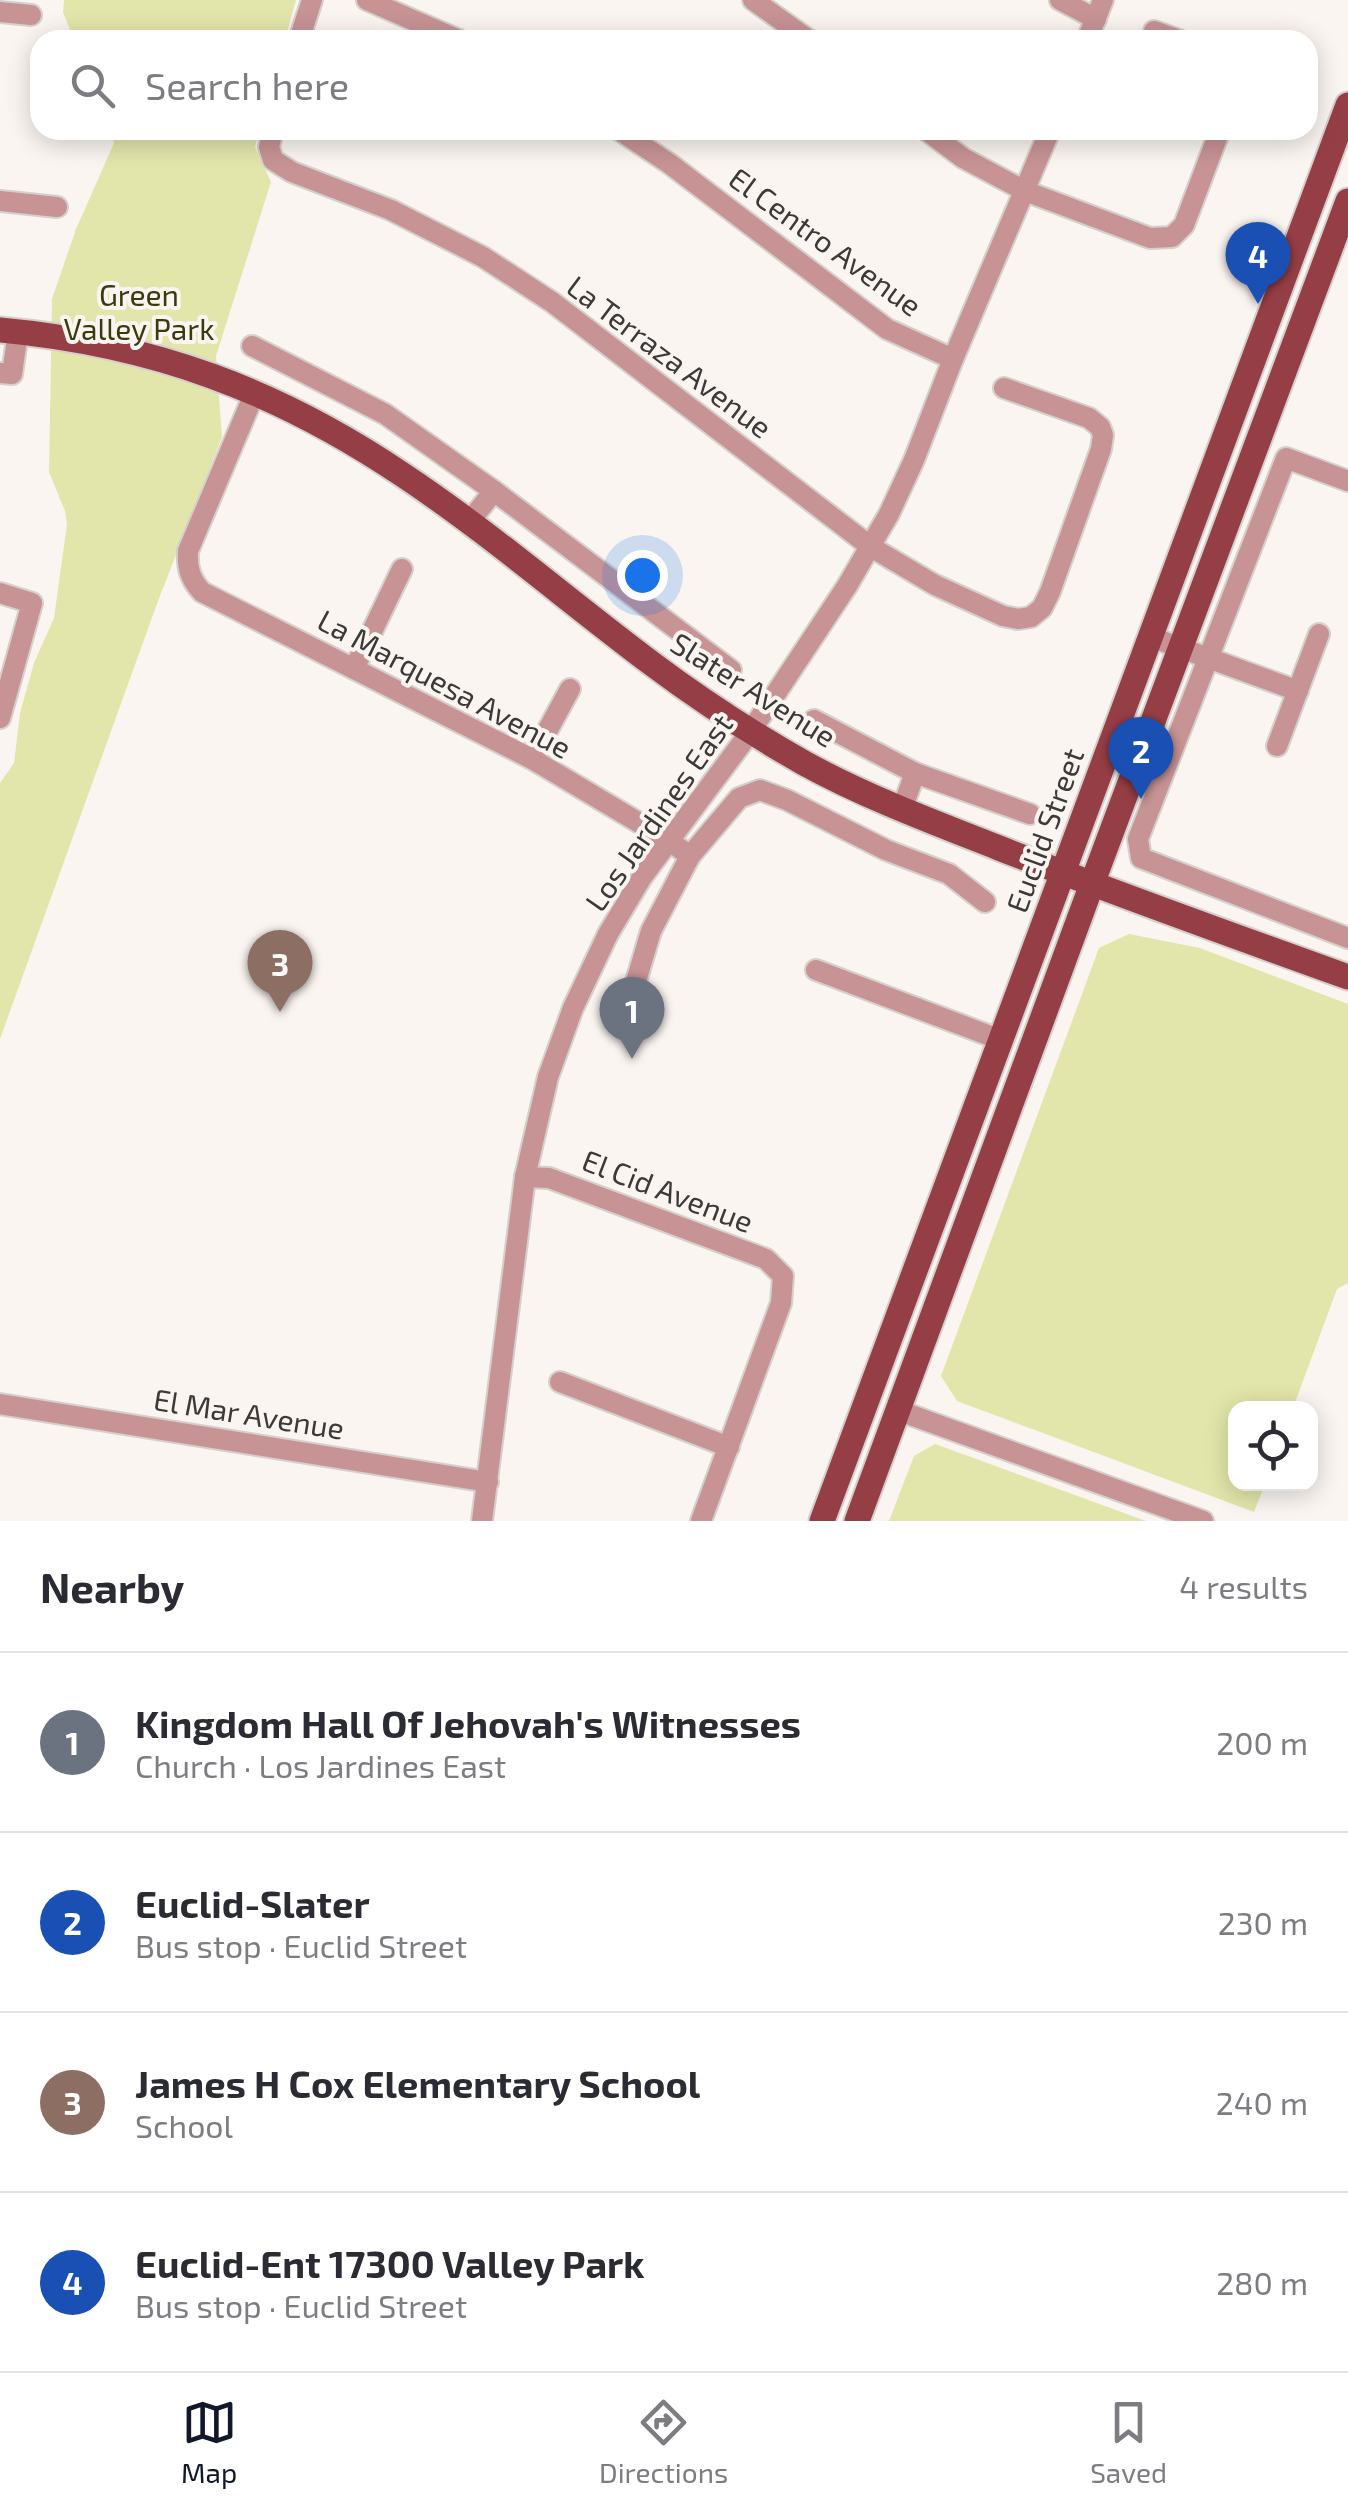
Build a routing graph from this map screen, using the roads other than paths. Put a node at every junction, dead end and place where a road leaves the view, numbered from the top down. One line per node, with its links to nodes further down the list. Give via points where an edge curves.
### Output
1 (312, 0): 8 (street)
2 (367, 0): 9 (street)
3 (754, 0): 10 (street)
4 (1060, 0): 5 (street)
5 (1100, 9)
6 (0, 12): 7 (street)
7 (30, 15)
8 (302, 30)
9 (436, 30)
10 (795, 30)
11 (1348, 104): 27 (main road, Euclid Street)
12 (271, 140): 32 (street, La Terraza Avenue, via 274,160 292,172 424,226 552,302)
13 (634, 140): 23 (street, El Centro Avenue, via 887,328)
14 (939, 140): 17 (street)
15 (1046, 140): 17 (street, Los Jardines East)
16 (1216, 140): 17 (street, via 1184,225 1172,237 1150,238)
17 (1025, 191): 23 (street, Los Jardines East)
18 (0, 201): 20 (street)
19 (1348, 201): 28 (main road, Euclid Street)
20 (57, 207)
21 (9, 331): 24 (street, via 12,374); 26 (main road, Slater Avenue, via 155,356)
22 (252, 346): 30 (street, Slater Avenue, via 386,414)
23 (953, 359): 32 (street, Los Jardines East)
24 (0, 373)
25 (1004, 388): 32 (street, La Terraza Avenue, via 1089,418 1103,435 1042,608 1018,619 985,608)
26 (256, 392): 31 (main road, Slater Avenue, via 335,432); 39 (street, La Marquesa Avenue, via 188,551 192,582)
27 (1239, 398): 28 (street); 36 (main road, Euclid Street)
28 (1270, 410): 37 (main road, Euclid Street)
29 (1348, 481): 38 (street, via 1286,458)
30 (494, 491): 31 (street); 40 (street, Slater Avenue)
31 (469, 522): 45 (main road, Slater Avenue)
32 (871, 547): 45 (street, Los Jardines East)
33 (402, 569): 39 (street)
34 (0, 594): 43 (street, via 32,603)
35 (1319, 634): 42 (street)
36 (1151, 637): 37 (street); 53 (main road, Euclid Street)
37 (1181, 648): 38 (street); 54 (main road, Euclid Street)
38 (1208, 659): 42 (street); 56 (street, via 1138,840 1141,858)
39 (354, 669): 47 (street, La Marquesa Avenue)
40 (731, 670)
41 (570, 689): 47 (street)
42 (1298, 691): 46 (street)
43 (0, 718)
44 (814, 720): 48 (street)
45 (751, 731): 49 (main road, Slater Avenue); 51 (street, Los Jardines East)
46 (1277, 746)
47 (532, 760): 51 (street, La Marquesa Avenue)
48 (915, 773): 49 (street); 50 (street)
49 (902, 809): 53 (main road, Slater Avenue)
50 (1030, 814)
51 (668, 840): 52 (street, La Marquesa Avenue); 61 (street, Los Jardines East, via 608,934 573,1008 548,1076)
52 (690, 856): 55 (street, via 738,798 760,790 949,874); 59 (street, via 651,932)
53 (1063, 873): 54 (main road, Slater Avenue); 60 (main road, Euclid Street)
54 (1092, 884): 58 (main road, Slater Avenue); 63 (main road, Euclid Street)
55 (985, 902)
56 (1348, 938)
57 (816, 970): 60 (street)
58 (1348, 977)
59 (637, 978)
60 (1001, 1040): 62 (main road, Euclid Street)
61 (525, 1176): 67 (street, El Cid Avenue, via 549,1178 766,1259 783,1276 781,1303); 68 (street, Los Jardines East)
62 (936, 1216): 63 (main road); 71 (main road, Euclid Street)
63 (965, 1227): 66 (main road, Euclid Street)
64 (560, 1382): 67 (street)
65 (0, 1404): 68 (street, El Mar Avenue)
66 (897, 1410): 72 (main road, Euclid Street); 73 (street)
67 (729, 1447): 70 (street)
68 (488, 1482): 69 (street, Los Jardines East)
69 (482, 1521)
70 (702, 1521)
71 (822, 1521)
72 (857, 1521)
73 (1203, 1521)

